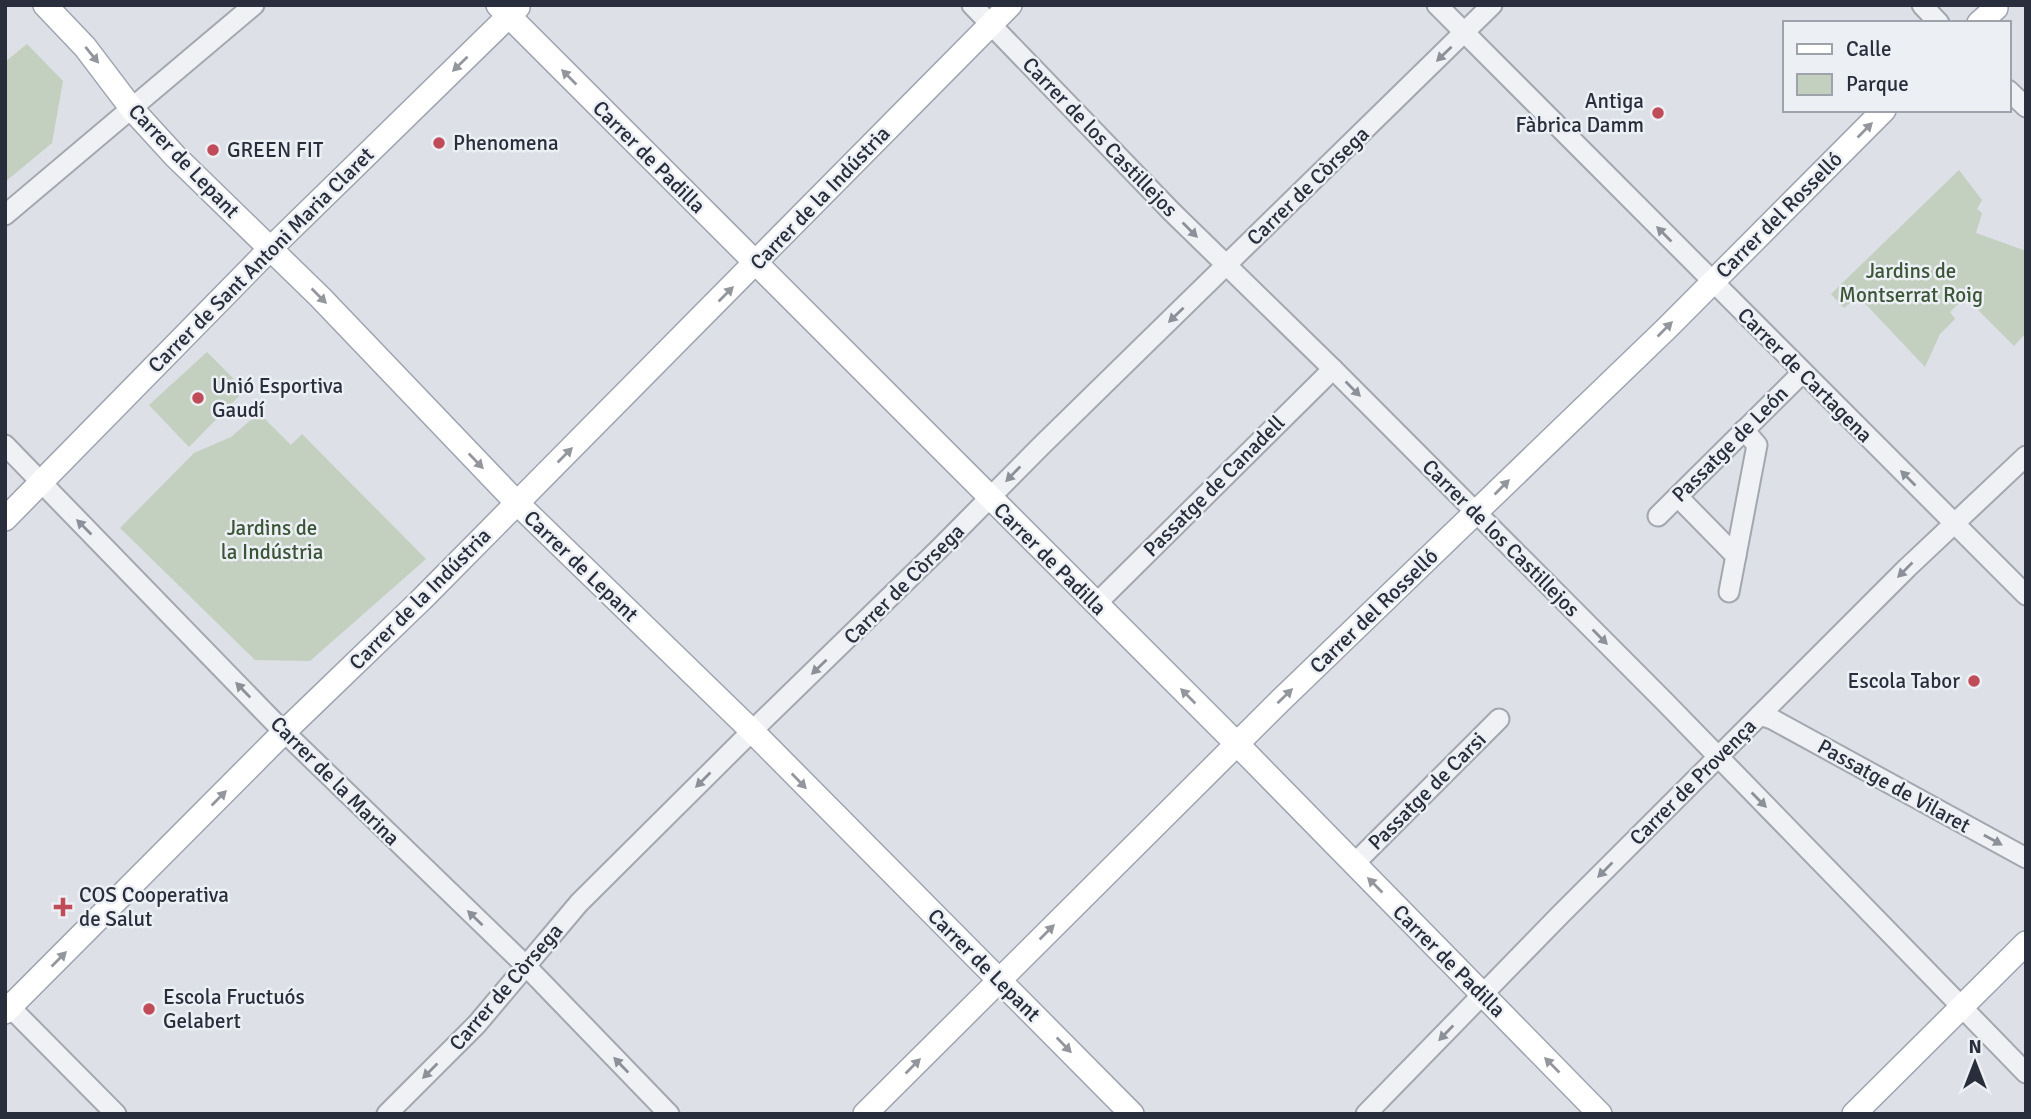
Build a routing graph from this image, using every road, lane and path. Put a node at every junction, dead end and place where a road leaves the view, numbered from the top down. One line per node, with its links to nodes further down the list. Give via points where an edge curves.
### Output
1 (45, 5): 14 (main road, Carrer de Lepant, one-way to 14, via 85,47)
2 (972, 5): 10 (street, Carrer de los Castillejos)
3 (1010, 5): 10 (main road, Carrer de la Indústria)
4 (1437, 5): 11 (street, Carrer de Cartagena)
5 (1492, 5): 11 (street, Carrer de Còrsega)
6 (1922, 5): 9 (street)
7 (249, 7): 14 (street)
8 (509, 9): 17 (main road, Carrer de Sant Antoni Maria Claret, one-way to 17); 18 (main road, Carrer de Padilla, one-way to 8)
9 (1937, 21)
10 (991, 24): 18 (main road, Carrer de la Indústria); 19 (street, Carrer de los Castillejos, one-way to 19)
11 (1464, 33): 19 (street, Carrer de Còrsega, one-way to 19); 20 (street, Carrer de Cartagena, one-way to 11)
12 (2010, 92): 13 (street)
13 (2026, 107)
14 (132, 109): 16 (street); 17 (main road, Carrer de Lepant)
15 (1882, 112): 20 (main road, Carrer del Rosselló, one-way to 15)
16 (5, 215)
17 (270, 249): 26 (main road, Carrer de Sant Antoni Maria Claret); 29 (main road, Carrer de Lepant, one-way to 29)
18 (755, 264): 28 (main road, Carrer de Padilla); 29 (main road, Carrer de la Indústria, one-way to 18)
19 (1227, 266): 21 (street, Carrer de los Castillejos); 28 (street, Carrer de Còrsega, one-way to 28)
20 (1712, 282): 22 (street, Carrer de Cartagena); 30 (main road, Carrer del Rosselló, one-way to 20)
21 (1333, 369): 30 (street, Carrer de los Castillejos, one-way to 30); 37 (street, Passatge de Canadell)
22 (1802, 373): 23 (street, Passatge de León); 33 (street, Carrer de Cartagena, one-way to 22)
23 (1744, 430): 27 (street, Passatge de León); 34 (street, via 1757,445)
24 (5, 445): 26 (street, Carrer de la Marina)
25 (2026, 456): 33 (street, Carrer de Provença)
26 (40, 483): 32 (main road, Carrer de Sant Antoni Maria Claret); 41 (street, Carrer de la Marina, one-way to 26)
27 (1678, 497): 31 (street, Passatge de León); 34 (street)
28 (990, 498): 37 (main road, Carrer de Padilla); 40 (street, Carrer de Còrsega, one-way to 40)
29 (517, 503): 40 (main road, Carrer de Lepant); 41 (main road, Carrer de la Indústria)
30 (1475, 513): 42 (main road, Carrer del Rosselló, one-way to 30); 43 (street, Carrer de los Castillejos, one-way to 43)
31 (1658, 516)
32 (5, 519)
33 (1954, 523): 36 (street, Carrer de Cartagena); 38 (street, Carrer de Provença, one-way to 38)
34 (1736, 556): 35 (street)
35 (1729, 592)
36 (2026, 595)
37 (1096, 604): 42 (main road, Carrer de Padilla, one-way to 37)
38 (1760, 715): 43 (street, Carrer de Provença); 44 (street, Passatge de Vilaret, one-way to 44)
39 (1499, 719): 45 (street, Passatge de Carsi)
40 (752, 731): 47 (street, Carrer de Còrsega, one-way to 47, via 571,911); 48 (main road, Carrer de Lepant, one-way to 48)
41 (284, 732): 47 (street, Carrer de la Marina, one-way to 41); 50 (main road, Carrer de la Indústria, one-way to 41)
42 (1237, 744): 45 (main road, Carrer de Padilla); 48 (main road, Carrer del Rosselló, one-way to 42)
43 (1718, 758): 49 (street, Carrer de Provença, one-way to 49); 51 (street, Carrer de los Castillejos, one-way to 51)
44 (2026, 858)
45 (1354, 864): 49 (main road, Carrer de Padilla, one-way to 45)
46 (2026, 943): 51 (main road)
47 (524, 965): 54 (street, Carrer de Còrsega, one-way to 54, via 477,1024); 55 (street, Carrer de la Marina, one-way to 47)
48 (999, 979): 56 (main road, Carrer del Rosselló, one-way to 48); 57 (main road, Carrer de Lepant, one-way to 57)
49 (1483, 995): 58 (street, Carrer de Provença, one-way to 58); 59 (main road, Carrer de Padilla, one-way to 49)
50 (7, 1007): 53 (street)
51 (1961, 1008): 52 (street, Carrer de los Castillejos); 60 (main road)
52 (2026, 1073)
53 (116, 1114)
54 (387, 1114)
55 (669, 1114)
56 (865, 1114)
57 (1132, 1114)
58 (1366, 1114)
59 (1600, 1114)
60 (1854, 1114)

